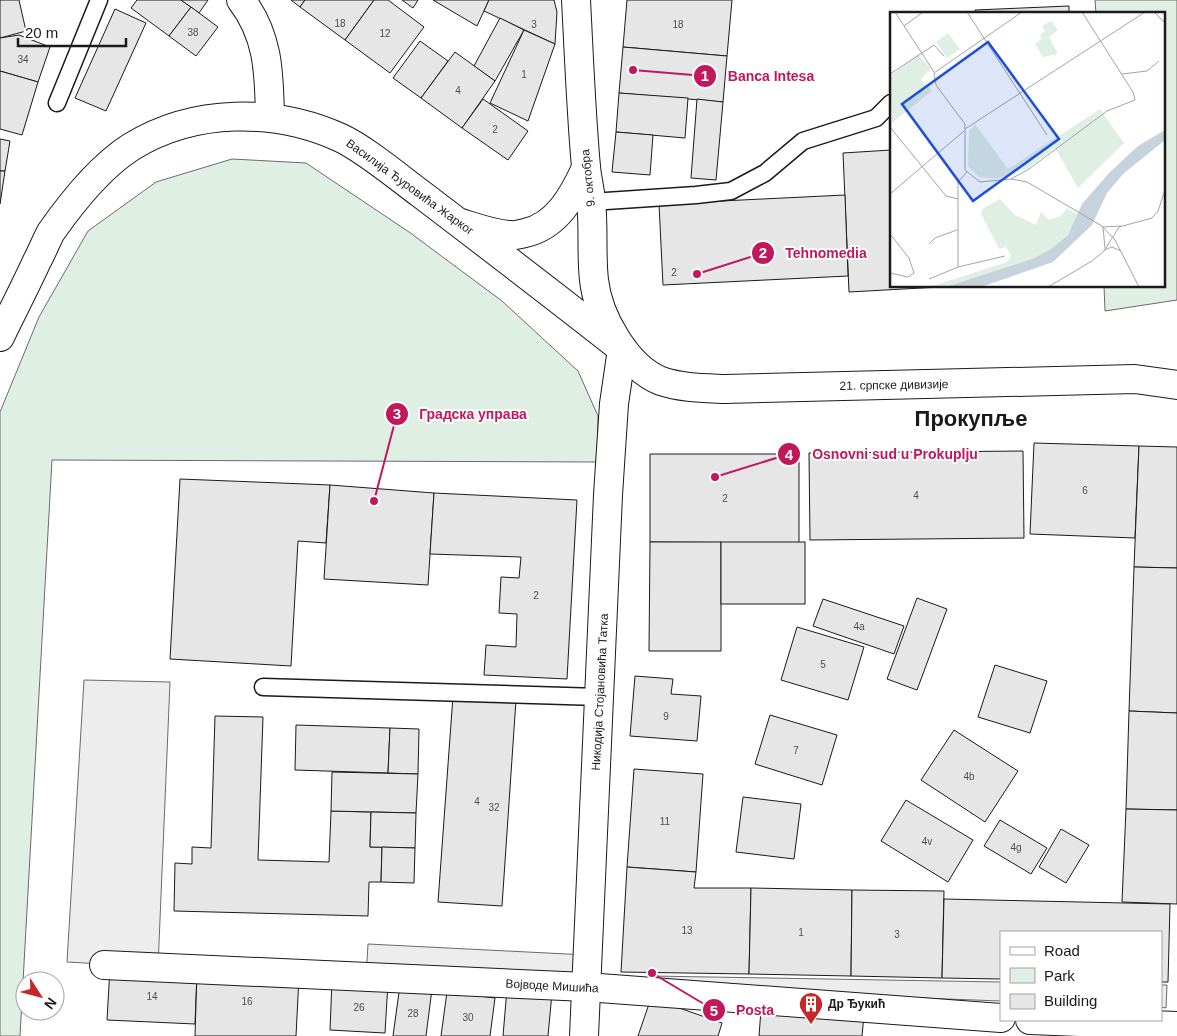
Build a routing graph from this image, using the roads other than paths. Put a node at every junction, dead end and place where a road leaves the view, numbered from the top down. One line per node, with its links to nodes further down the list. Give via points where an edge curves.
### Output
1 (99, 0): 4 (lane)
2 (241, 0): 6 (main road, via 253,15 263,43 270,76)
3 (576, 0): 7 (main road, 9. октобра)
4 (56, 103)
5 (890, 104): 8 (lane, via 876,118 803,141 765,173 731,191)
6 (270, 117): 9 (main road, Василија Ђуровића Жарког, via 343,139); 10 (main road, Василија Ђуровића Жарког, via 223,118 176,128 130,148 87,186 50,234)
7 (586, 168): 8 (main road, 9. октобра); 9 (main road, via 576,191 559,213 536,230 512,236)
8 (591, 202): 11 (main road, 9. октобра, via 594,280 598,301 606,323)
9 (461, 223): 11 (main road, Василија Ђуровића Жарког)
10 (0, 337)
11 (622, 349): 12 (main road, 21. српске дивизије, via 659,380 692,388 1135,379); 14 (main road, Никодија Стојановића Татка, via 612,428)
12 (1177, 385)
13 (263, 687): 14 (lane)
14 (600, 697): 16 (main road, Никодија Стојановића Татка)
15 (104, 965): 16 (main road, Војводе Мишића)
16 (586, 987): 17 (main road, Војводе Мишића); 20 (main road, Никодија Стојановића Татка)
17 (1000, 1018)
18 (1054, 1021): 19 (main road)
19 (1177, 1026)
20 (584, 1036)

